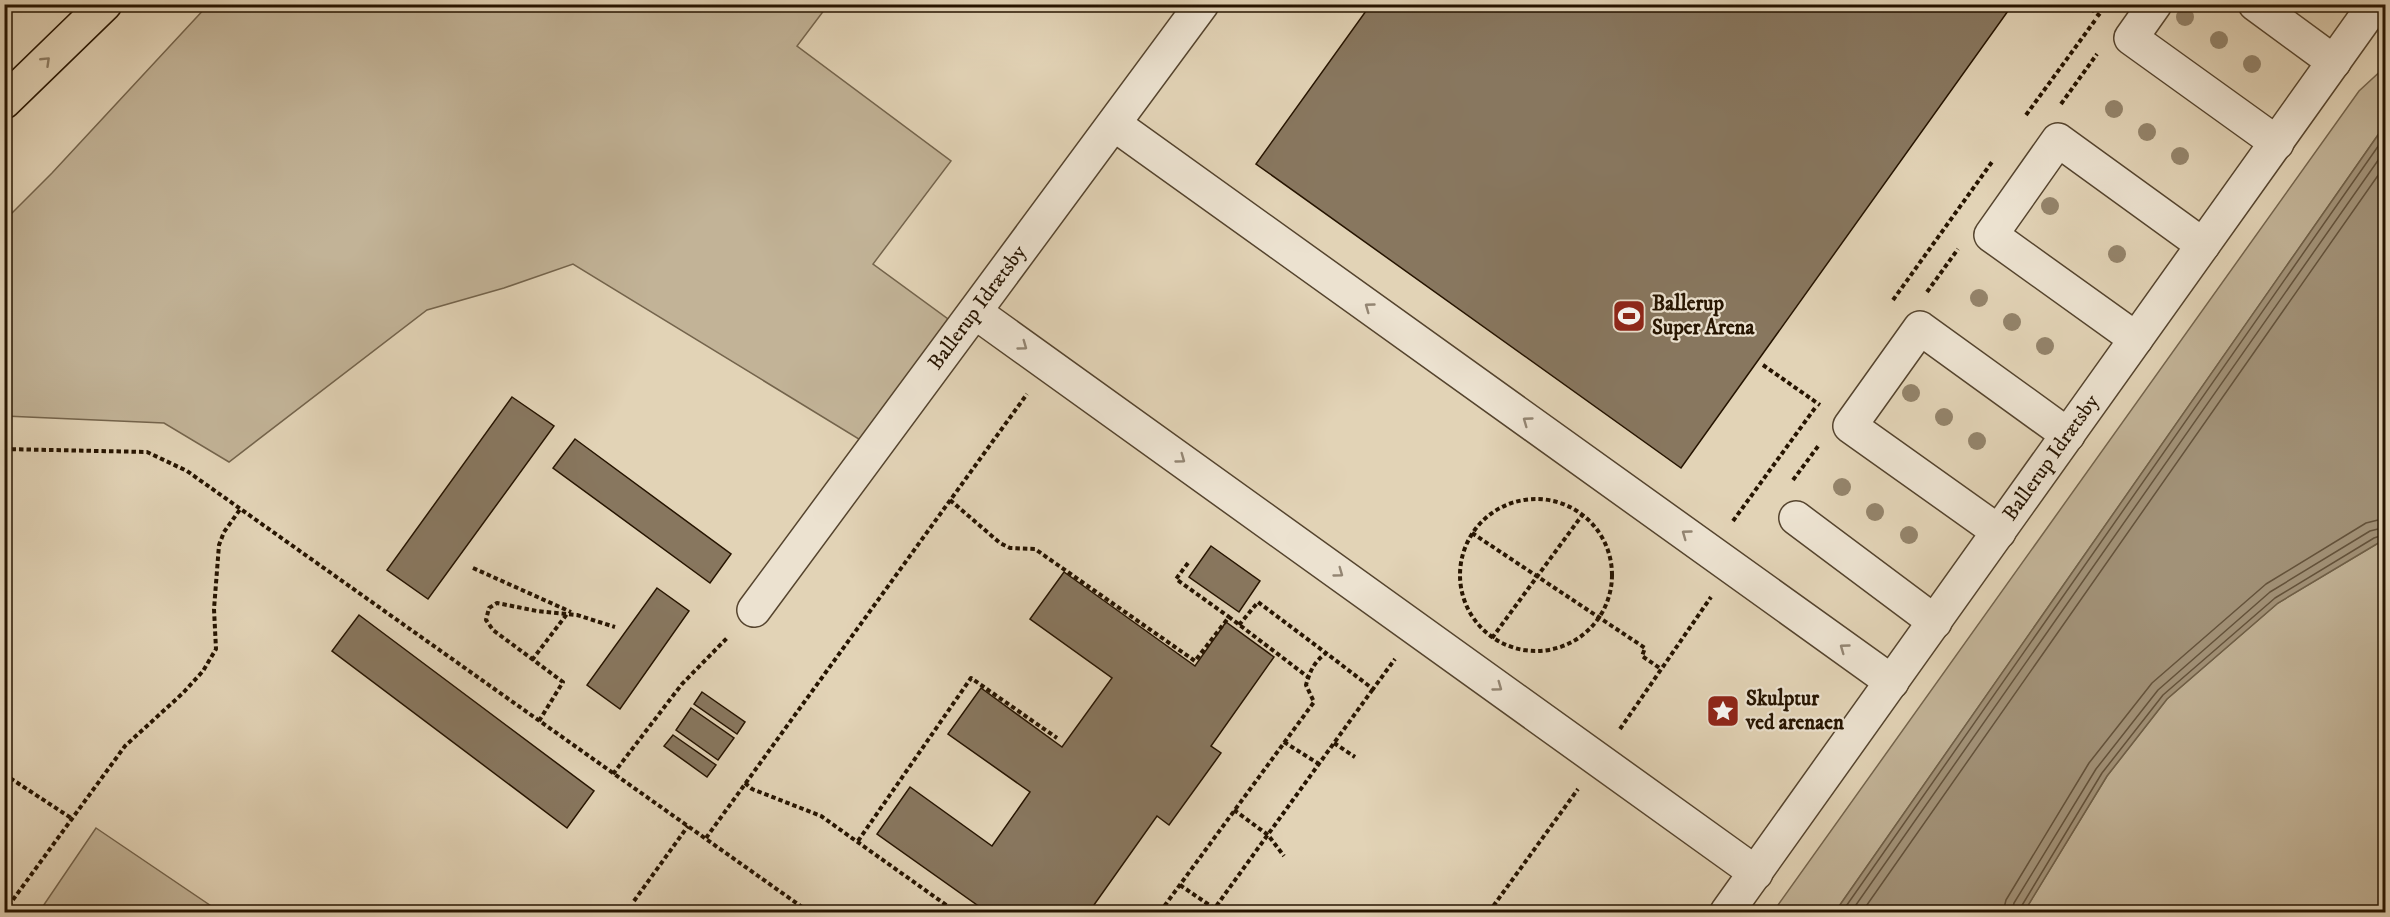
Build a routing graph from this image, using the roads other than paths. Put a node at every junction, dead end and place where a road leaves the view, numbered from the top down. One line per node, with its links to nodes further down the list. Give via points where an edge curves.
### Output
1 (105, 4): 7 (highway, one-way to 1)
2 (1202, 4): 8 (street, Ballerup Idrætsby)
3 (2155, 4): 9 (street, via 2131,38)
4 (2255, 4): 6 (street)
5 (2375, 4): 6 (street, Ballerup Idrætsby)
6 (2334, 62): 9 (street, Ballerup Idrætsby)
7 (4, 102)
8 (1114, 124): 11 (street, Ballerup Idrætsby); 18 (street, one-way to 8)
9 (2277, 143): 10 (street, Ballerup Idrætsby)
10 (2204, 245): 12 (street, Ballerup Idrætsby); 12 (street, via 2058,140 1991,235)
11 (975, 312): 16 (street, Ballerup Idrætsby); 19 (street, one-way to 19)
12 (2136, 339): 13 (street, Ballerup Idrætsby)
13 (2068, 435): 15 (street, Ballerup Idrætsby); 15 (street, via 1920,328 1850,426)
14 (1796, 518): 17 (street)
15 (1999, 532): 17 (street, Ballerup Idrætsby)
16 (754, 610)
17 (1935, 622): 18 (street, Ballerup Idrætsby)
18 (1892, 682): 19 (street, Ballerup Idrætsby)
19 (1756, 873): 20 (street, Ballerup Idrætsby)
20 (1727, 912)

